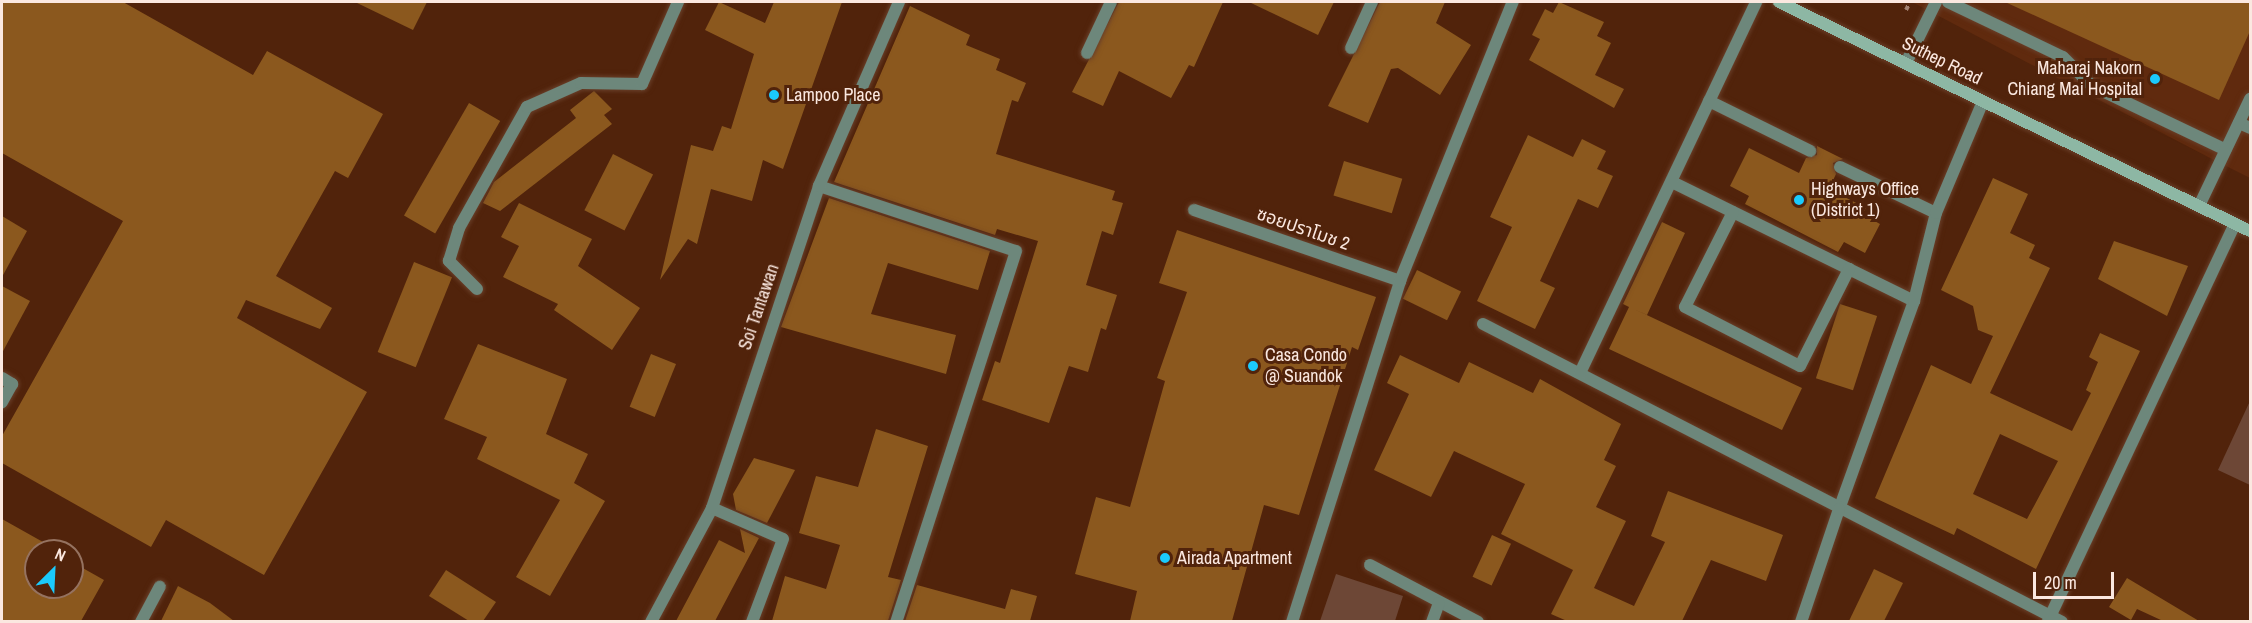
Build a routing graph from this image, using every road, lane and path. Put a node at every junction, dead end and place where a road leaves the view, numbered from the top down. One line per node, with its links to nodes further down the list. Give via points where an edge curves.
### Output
1 (678, 2): 32 (street, via 642,84 581,83 527,107 459,228 449,261)
2 (899, 2): 23 (street, Soi Tantawan)
3 (1111, 2): 13 (street)
4 (1372, 2): 12 (street)
5 (1514, 2): 31 (street)
6 (1756, 2): 16 (street)
7 (1779, 2): 14 (main road, Suthep Road)
8 (1910, 2): 11 (path)
9 (1936, 2): 14 (street)
10 (1948, 2): 19 (street, via 2063,57 2092,86)
11 (1906, 10)
12 (1351, 48)
13 (1087, 52)
14 (1906, 63): 17 (main road, Suthep Road)
15 (2250, 99): 18 (street)
16 (1709, 100): 20 (street); 22 (street)
17 (1983, 100): 24 (main road, Suthep Road); 27 (street)
18 (2245, 125): 19 (street)
19 (2226, 150): 24 (street)
20 (1810, 151)
21 (1840, 167): 27 (street)
22 (1672, 182): 26 (street); 35 (street)
23 (819, 186): 38 (street, Soi Tantawan); 47 (street, via 1016,251)
24 (2199, 206): 28 (main road, Suthep Road)
25 (1194, 210): 31 (street, ซอยปราโมช 2)
26 (1733, 212): 30 (street); 30 (street, via 1684,307 1800,366)
27 (1936, 213): 33 (street)
28 (2235, 224): 29 (main road, Suthep Road); 43 (street)
29 (2250, 231)
30 (1849, 269): 33 (street)
31 (1400, 281): 48 (street)
32 (477, 289)
33 (1914, 301): 39 (street)
34 (1483, 324): 35 (street)
35 (1580, 373): 39 (street)
36 (2, 378): 37 (street, via 12,384)
37 (2, 402)
38 (712, 508): 45 (street, Soi Tantawan); 46 (street, via 783,539)
39 (1839, 509): 43 (street); 51 (street)
40 (1370, 565): 42 (street)
41 (160, 587): 44 (street)
42 (1439, 603): 49 (street); 50 (street)
43 (2053, 620)
44 (141, 621)
45 (651, 621)
46 (752, 621)
47 (896, 621)
48 (1292, 621)
49 (1432, 621)
50 (1478, 621)
51 (1801, 621)

